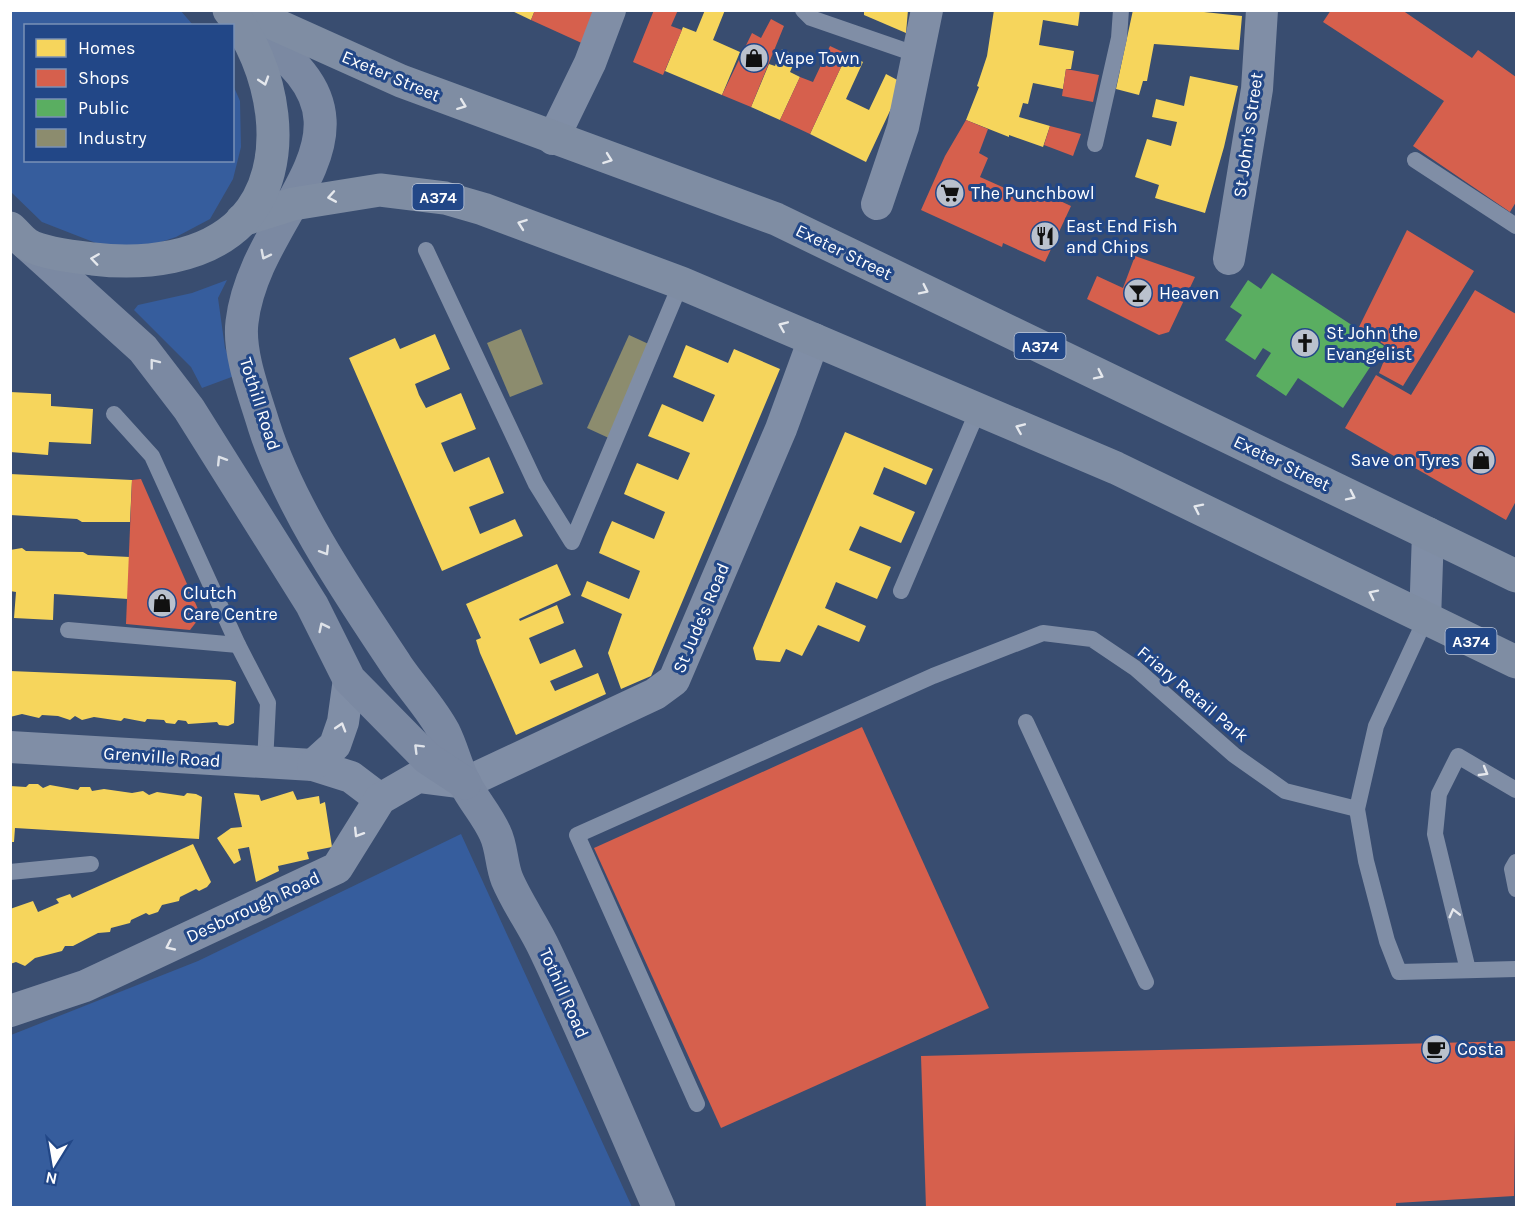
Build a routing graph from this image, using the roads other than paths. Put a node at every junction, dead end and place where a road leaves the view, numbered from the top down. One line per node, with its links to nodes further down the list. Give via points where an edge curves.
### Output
1 (292, 10): 9 (main road, A374)
2 (610, 10): 10 (street, via 590,63)
3 (803, 10): 8 (lane, via 818,20)
4 (927, 10): 8 (street)
5 (1121, 10): 11 (lane, via 1119,38)
6 (1262, 10): 19 (street, St John's Street, via 1257,89)
7 (237, 15): 9 (main road, Exeter Street / A374); 13 (main road, Tothill Road, via 294,63 311,89 318,112 319,141); 15 (main road, one-way to 15, via 269,99 273,130 271,159 260,192)
8 (918, 55): 14 (street, via 903,127)
9 (400, 81): 10 (main road, Exeter Street / A374, one-way to 10)
10 (553, 139): 24 (main road, Exeter Street / A374, one-way to 24, via 776,219)
11 (1095, 144)
12 (1414, 160): 16 (lane)
13 (294, 204): 15 (main road, A374); 20 (main road, A374, one-way to 13, via 445,198 380,190); 36 (main road, Tothill Road, one-way to 36, via 254,278 242,320 241,340 265,429 294,501 382,643 443,730)
14 (877, 204)
15 (242, 220): 17 (main road, one-way to 17, via 219,239 153,261 95,259)
16 (1516, 226)
17 (19, 236): 31 (main road, Tothill Road, one-way to 17, via 312,605 189,409 143,349)
18 (426, 250): 20 (lane, via 536,484 572,542)
19 (1229, 258)
20 (681, 283): 21 (main road, A374, one-way to 20)
21 (814, 339): 22 (main road, A374); 36 (street, St Jude's Road, via 781,429 674,680 655,694)
22 (978, 410): 26 (lane); 27 (main road, A374, one-way to 22, via 1116,468)
23 (114, 414): 29 (lane, via 152,456)
24 (1428, 533): 25 (main road, Exeter Street / A374); 27 (street)
25 (1516, 576)
26 (901, 591)
27 (1425, 620): 30 (main road, A374); 39 (lane, via 1376,726)
28 (68, 630): 29 (lane)
29 (237, 645): 34 (lane, via 268,703)
30 (1516, 662)
31 (349, 679): 35 (street, one-way to 31, via 335,745 343,722); 36 (main road, Tothill Road, one-way to 31, via 428,758)
32 (1026, 722): 46 (lane)
33 (10, 747): 34 (street, Grenville Road)
34 (265, 763): 35 (street, Grenville Road)
35 (313, 765): 38 (street, Grenville Road, via 351,777)
36 (465, 783): 38 (street, Desborough Road, via 418,777); 49 (main road, Tothill Road, via 496,835 507,878 544,948)
37 (1516, 790): 45 (lane, one-way to 37, via 1435,834 1439,794 1458,756)
38 (380, 799): 47 (street, Desborough Road, one-way to 47, via 337,868 85,986)
39 (1357, 809): 45 (lane, via 1387,941 1400,972); 48 (lane, Friary Retail Park, via 1285,791 1234,755 1136,668 1092,639 1043,633 933,676 577,836)
40 (1516, 862): 43 (lane, via 1512,869)
41 (91, 864): 42 (lane)
42 (10, 872)
43 (1516, 889)
44 (1516, 969): 45 (lane)
45 (1468, 970)
46 (1146, 982)
47 (10, 1011)
48 (697, 1104)
49 (659, 1208)

